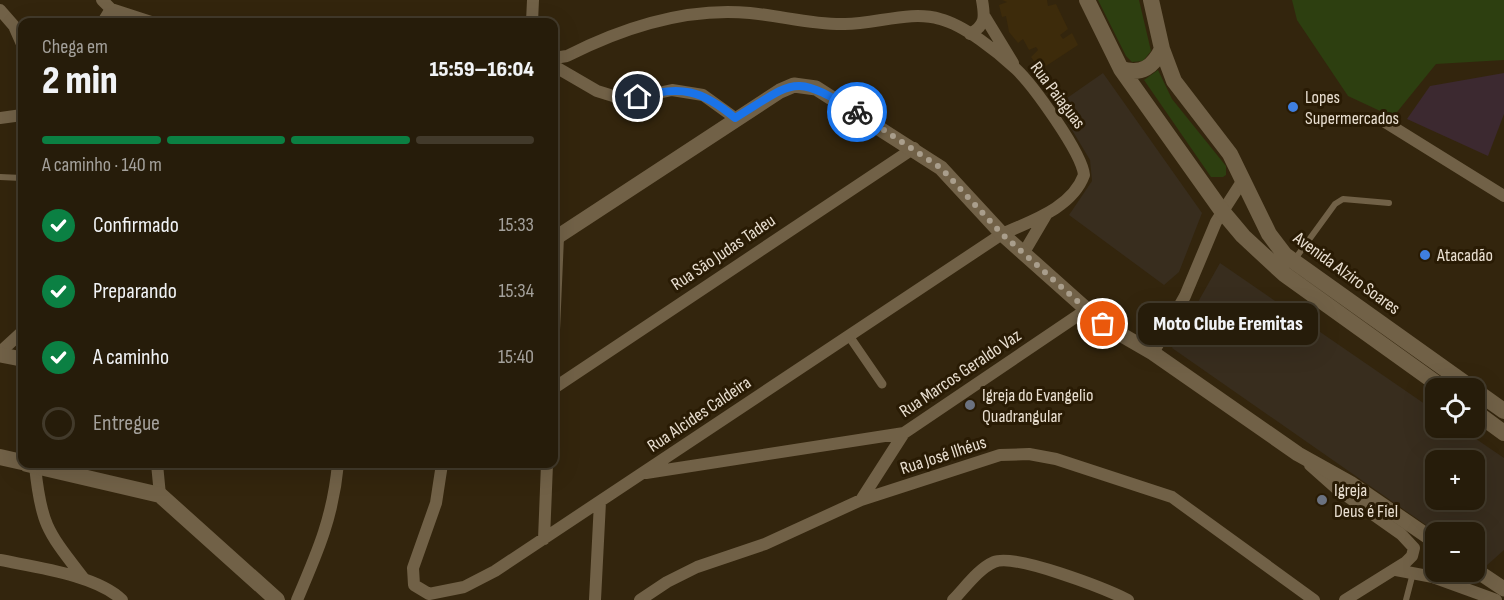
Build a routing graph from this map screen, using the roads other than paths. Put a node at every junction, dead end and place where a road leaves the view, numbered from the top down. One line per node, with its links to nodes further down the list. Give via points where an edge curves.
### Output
1 (533, 0): 9 (street)
2 (982, 0): 7 (street)
3 (1087, 0): 16 (main road, Avenida Alziro Soares)
4 (1151, 0): 12 (main road, Avenida Alziro Soares)
5 (107, 4): 8 (street)
6 (0, 10): 11 (street)
7 (986, 17): 10 (street, via 982,26); 15 (street)
8 (141, 18)
9 (532, 18)
10 (970, 34): 13 (street, Rua Paiaguas, via 937,18 843,24 748,12 696,13 662,18); 15 (street, Rua Paiaguas)
11 (18, 35)
12 (1162, 49): 16 (main road, via 1150,66 1133,72); 24 (main road, Avenida Alziro Soares, via 1174,81 1230,154)
13 (558, 57)
14 (558, 68): 19 (street, via 597,91 626,100 672,90 696,93 716,102)
15 (1017, 69): 28 (street, Rua Paiaguas, via 1083,165 1081,183)
16 (1121, 69): 27 (main road, Avenida Alziro Soares)
17 (18, 116): 18 (street)
18 (0, 118)
19 (735, 118): 21 (street, via 780,91 804,85 816,88); 30 (street)
20 (1385, 122): 25 (street)
21 (914, 148): 29 (street, via 941,168); 41 (street, Rua São Judas Tadeu)
22 (0, 177): 23 (lane)
23 (18, 178)
24 (1243, 180): 27 (street); 32 (main road, Avenida Alziro Soares, via 1269,234)
25 (1504, 196)
26 (1389, 202): 32 (lane, via 1343,199 1335,204)
27 (1222, 211): 36 (street, via 1185,296); 39 (main road, Avenida Alziro Soares, via 1263,257 1284,274)
28 (1046, 215): 29 (street, Rua Paiaguas); 31 (street, Rua Paiaguas)
29 (1002, 234): 31 (street); 35 (street, Rua Alcides Caldeira)
30 (558, 237)
31 (1023, 254): 33 (street)
32 (1293, 262): 42 (main road, Avenida Alziro Soares)
33 (1086, 310): 36 (street); 45 (street, Rua Marcos Geraldo Vaz)
34 (18, 336): 37 (street)
35 (849, 336): 40 (street); 46 (street, Rua Alcides Caldeira)
36 (1153, 353): 47 (street)
37 (0, 354): 38 (street)
38 (18, 358)
39 (1429, 378)
40 (882, 384)
41 (558, 385)
42 (1504, 411)
43 (1485, 419): 44 (main road)
44 (1504, 432)
45 (904, 433): 50 (street, Rua Marcos Geraldo Vaz); 59 (street)
46 (693, 440): 50 (street, via 690,446 694,460); 57 (street, Rua Alcides Caldeira)
47 (1298, 454): 61 (street, via 1350,483); 64 (street, via 1414,548 1412,556)
48 (0, 457): 49 (main road)
49 (18, 462)
50 (703, 464): 57 (street, Rua Marcos Geraldo Vaz)
51 (29, 468): 67 (street, via 52,538)
52 (45, 468): 58 (main road)
53 (157, 468): 58 (street)
54 (338, 468): 71 (street, via 329,522)
55 (441, 468): 62 (street, Rua Alcides Caldeira, via 436,503 413,568 412,580 420,591 429,594 464,587)
56 (547, 468): 62 (street)
57 (642, 474): 60 (street, Rua Alcides Caldeira)
58 (160, 495): 70 (main road)
59 (861, 500): 73 (street, Rua José Ilhéus, via 765,544 698,567); 76 (street, Rua José Ilhéus, via 1000,455 1029,454 1056,459 1172,497)
60 (600, 502): 62 (street, Rua Alcides Caldeira); 72 (street)
61 (1425, 534)
62 (544, 539)
63 (0, 560): 67 (street)
64 (1396, 570): 65 (street); 77 (street)
65 (1413, 573): 78 (lane); 79 (street)
66 (1485, 576): 68 (street)
67 (84, 579): 69 (street)
68 (1504, 589)
69 (122, 600)
70 (277, 600)
71 (297, 600)
72 (595, 600)
73 (640, 600)
74 (953, 600): 75 (street, via 983,569 995,561 1007,560 1068,575)
75 (1128, 600)
76 (1314, 600)
77 (1345, 600)
78 (1406, 600)
79 (1496, 600)

